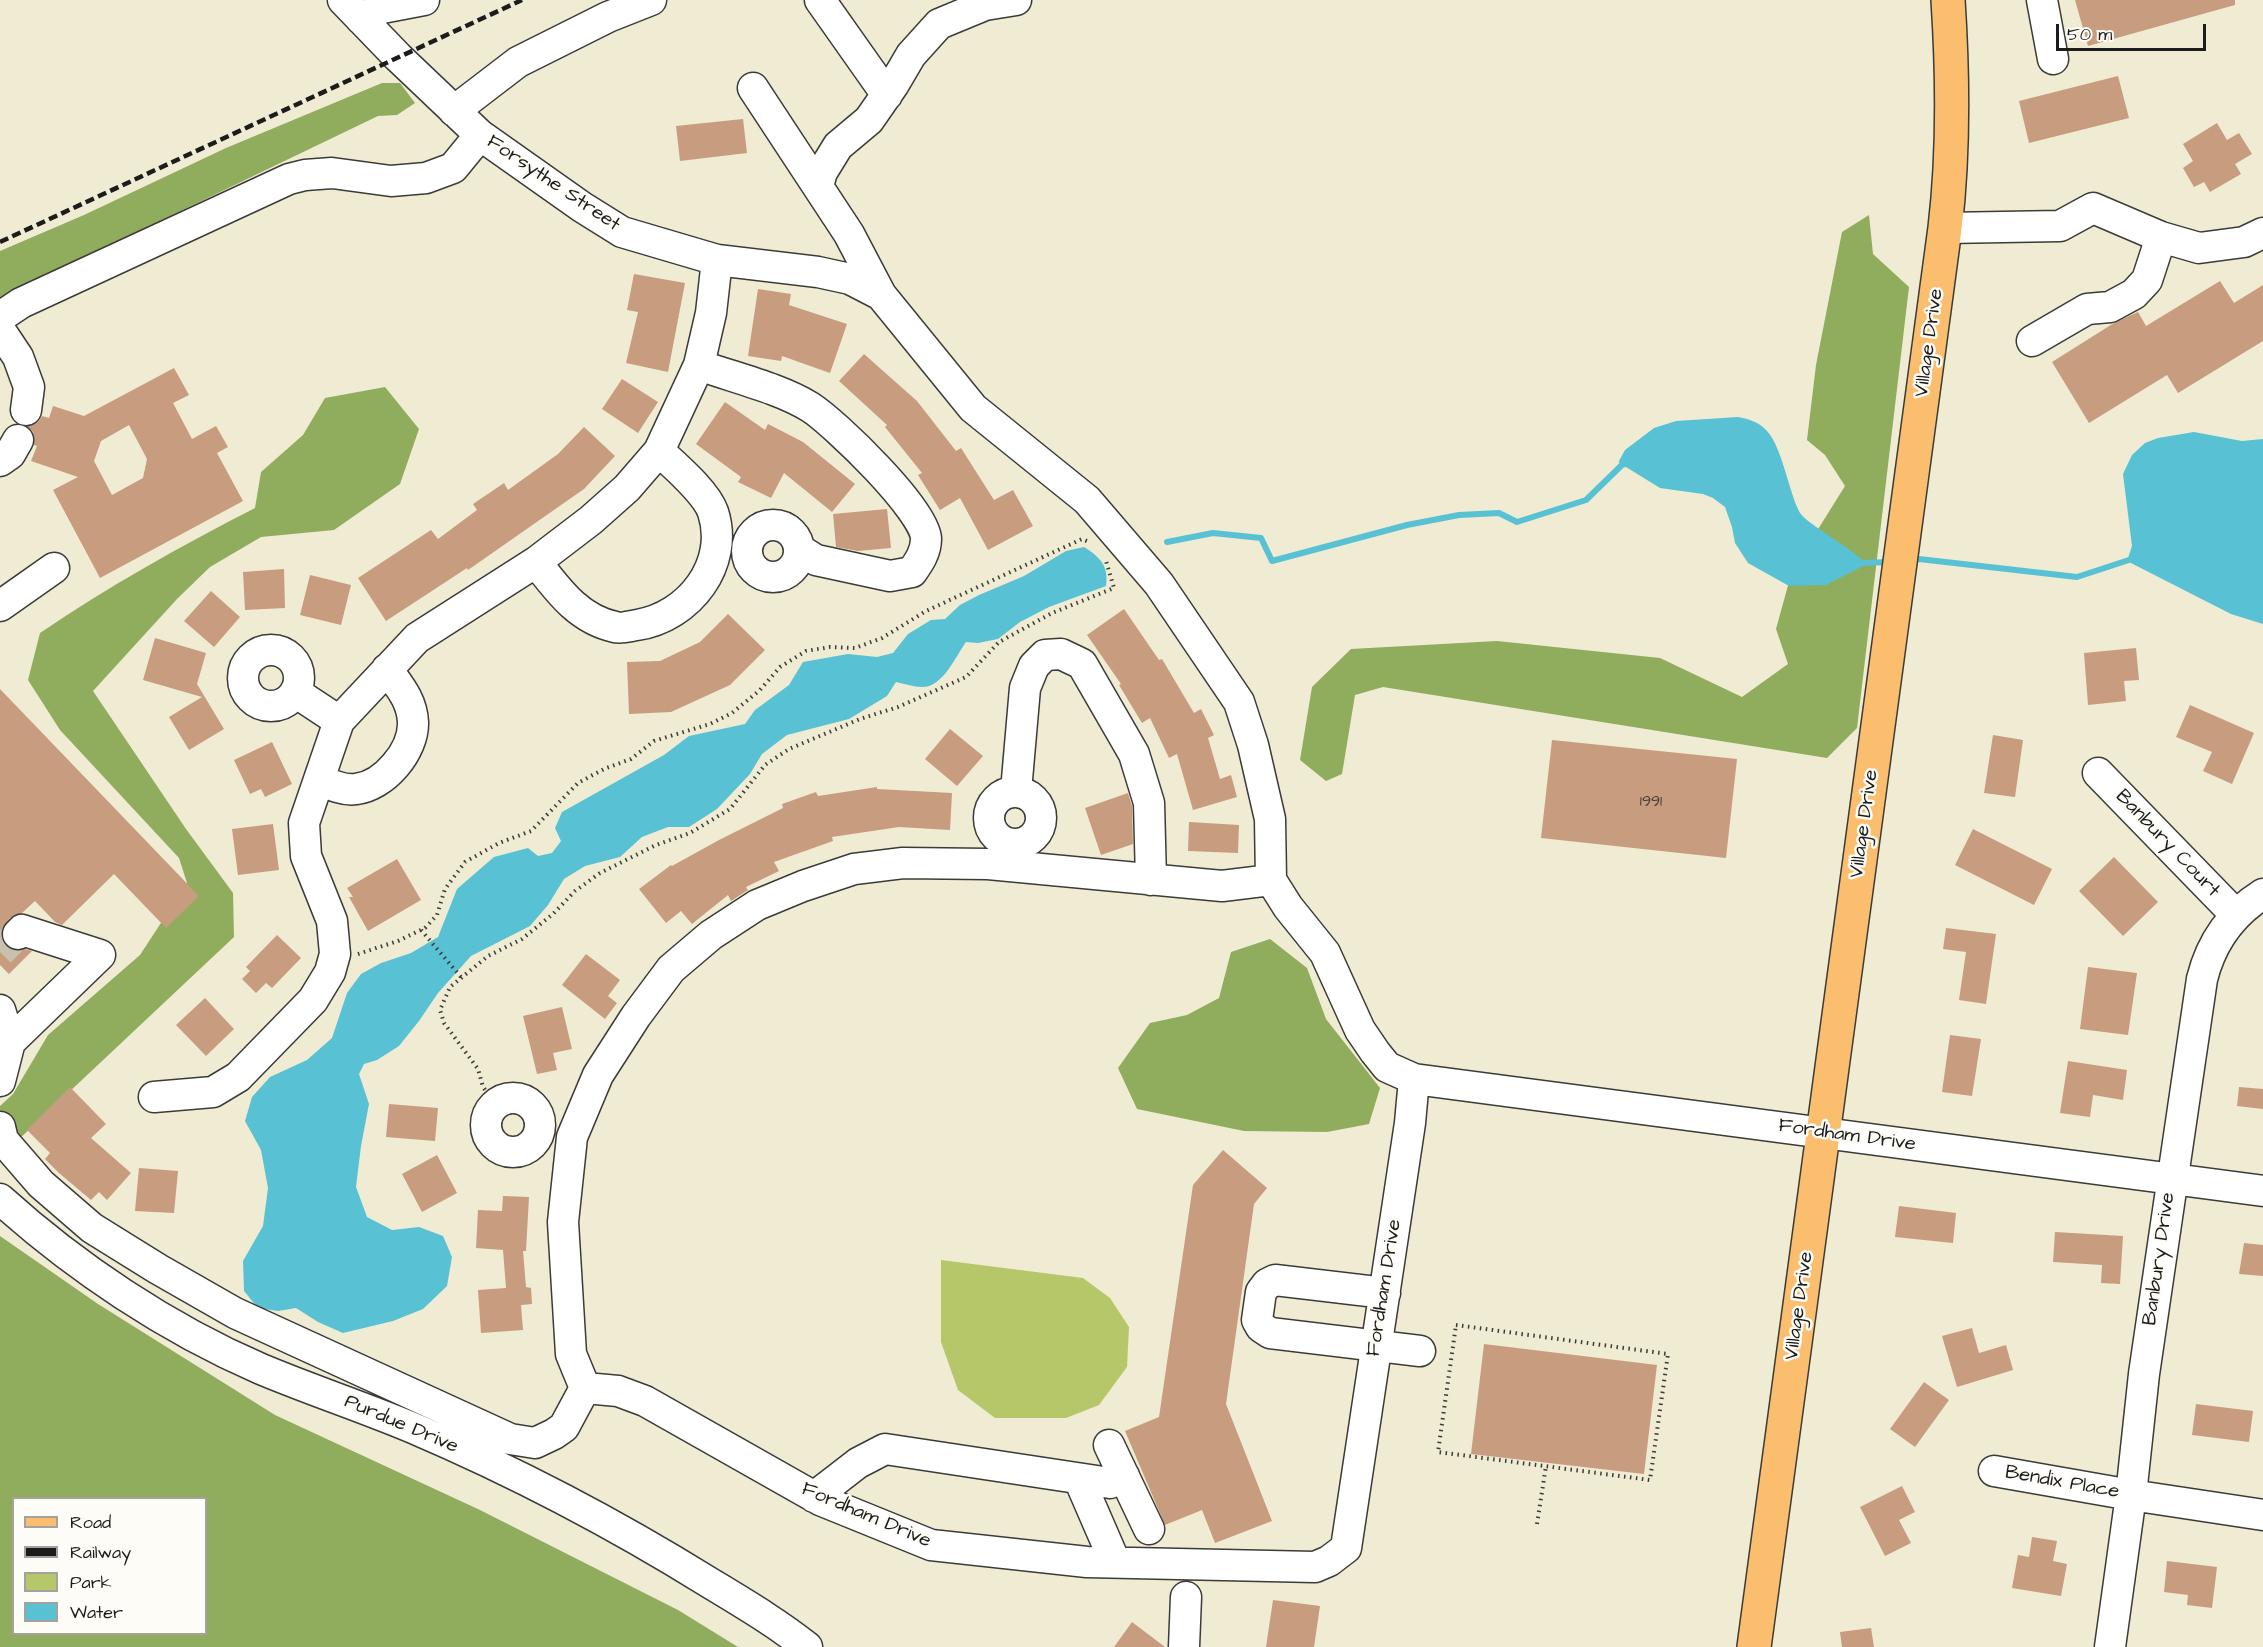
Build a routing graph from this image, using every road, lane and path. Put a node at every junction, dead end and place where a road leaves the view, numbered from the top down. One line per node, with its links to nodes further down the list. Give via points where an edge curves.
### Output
1 (424, 0): 7 (street)
2 (651, 0): 11 (street, via 518,62)
3 (820, 0): 10 (street)
4 (1016, 0): 10 (street, via 985,5 939,24 911,55)
5 (1948, 0): 14 (main road, Village Drive, via 1952,129)
6 (2042, 0): 8 (street)
7 (352, 9): 11 (street, Forsythe Street)
8 (2053, 59)
9 (753, 88): 13 (street)
10 (887, 95): 13 (street, via 869,120 838,146)
11 (454, 111): 12 (street, Forsythe Street)
12 (480, 135): 17 (street, Forsythe Street, via 622,232); 19 (street, via 453,168 426,178 391,181 332,173 289,179 21,303)
13 (818, 186): 18 (street, via 849,234)
14 (1945, 228): 16 (street, via 2060,226 2092,208); 53 (main road, Village Drive)
15 (2263, 233): 16 (street, via 2244,242 2199,248)
16 (2161, 237): 21 (street, via 2147,280 2134,294 2110,307 2087,309)
17 (717, 260): 18 (street, Forsythe Street, via 818,272 850,279); 22 (street, via 711,314)
18 (880, 295): 38 (street, via 973,408 1088,500 1159,584 1239,702 1270,819)
19 (0, 317)
20 (0, 330): 23 (street, via 18,357 29,387)
21 (2032, 341)
22 (699, 365): 24 (street); 25 (street, via 783,394 833,423 895,488 916,514 926,537 922,558 912,572 891,576 816,560 800,550 794,567 770,577 753,569 747,547)
23 (26, 410)
24 (659, 451): 25 (street, via 693,483 713,510); 28 (street, via 618,496)
25 (716, 545): 28 (street, via 703,584 683,606 648,623 617,628 586,616 563,597)
26 (1094, 545): 41 (path, via 1082,539 1063,546 864,645 806,651 780,667 732,713 654,741 631,759 578,783 531,831 465,862 445,889 436,915)
27 (1105, 558): 44 (path, via 1114,588 1052,613 999,642 966,676 789,749 765,765 730,809 690,833 600,873 522,939 488,956)
28 (536, 562): 31 (street, via 417,638)
29 (54, 568): 30 (street)
30 (0, 606)
31 (387, 669): 33 (street); 35 (street, via 408,697 413,723 408,744 394,767 378,781 356,789 336,788)
32 (295, 692): 33 (street)
33 (339, 721): 35 (street)
34 (2098, 773): 40 (street, Banbury Court)
35 (320, 780): 43 (street, via 304,823 306,856 332,921)
36 (1010, 855): 37 (street); 37 (street, via 994,834 988,817 998,797 1016,791 1025,688 1034,666 1045,655 1061,654 1082,664 1134,754 1149,803); 54 (street, via 961,863 903,863 854,869 757,905 711,935 671,969 598,1075)
37 (1151, 880): 38 (street, via 1222,886)
38 (1271, 880): 47 (street, via 1324,953 1360,1030 1375,1052 1387,1067)
39 (2263, 894): 40 (street, Banbury Drive)
40 (2236, 915): 55 (street, Banbury Drive, via 2214,945 2202,979)
41 (420, 930): 43 (path, via 367,952); 44 (path)
42 (18, 934): 46 (street, via 22,930 100,955)
43 (335, 954): 49 (street, via 314,1000 238,1077 213,1092)
44 (461, 977): 50 (path, via 450,987 440,1010 444,1023 478,1069 483,1087)
45 (0, 1011): 46 (street)
46 (3, 1047): 48 (street)
47 (1414, 1079): 53 (street, Fordham Drive); 58 (street, Fordham Drive)
48 (0, 1081)
49 (154, 1096)
50 (496, 1104): 52 (street, via 504,1099 524,1100 538,1113); 52 (street, via 489,1111 486,1132 497,1148 514,1153 523,1151 532,1146)
51 (0, 1127): 61 (street, via 3,1140 41,1184 92,1228 149,1263 235,1313 510,1439 535,1443 554,1434 564,1427)
52 (540, 1132): 54 (street)
53 (1823, 1132): 55 (street, Fordham Drive); 76 (main road, Village Drive)
54 (572, 1137): 61 (street, via 563,1222 571,1354)
55 (2172, 1179): 56 (street, Fordham Drive); 67 (street, Banbury Drive)
56 (2263, 1191)
57 (0, 1199): 74 (street, Purdue Drive, via 72,1258 195,1335 260,1368 412,1428 522,1478 664,1554)
58 (1385, 1293): 59 (street, Fordham Drive); 59 (street, via 1275,1280 1261,1292 1257,1320 1270,1333)
59 (1376, 1346): 60 (street); 72 (street, Fordham Drive, via 1346,1548 1315,1568)
60 (1420, 1351)
61 (585, 1388): 68 (street, Fordham Drive, via 618,1391 645,1401)
62 (1109, 1445): 65 (street)
63 (1546, 1466): 63 (path, via 1438,1452 1456,1325 1668,1354 1650,1480); 70 (path)
64 (1994, 1471): 67 (street, Bendix Place)
65 (1124, 1476): 66 (street, via 1110,1483); 71 (street)
66 (1079, 1479): 68 (street, via 885,1449 858,1463); 72 (street)
67 (2131, 1495): 69 (street, Bendix Place); 77 (street, Banbury Drive)
68 (814, 1497): 72 (street, Fordham Drive, via 931,1545)
69 (2263, 1515)
70 (1537, 1524)
71 (1149, 1529)
72 (1115, 1562)
73 (1186, 1597): 75 (street)
74 (807, 1647)
75 (1184, 1647)
76 (1754, 1647)
77 (2110, 1647)

